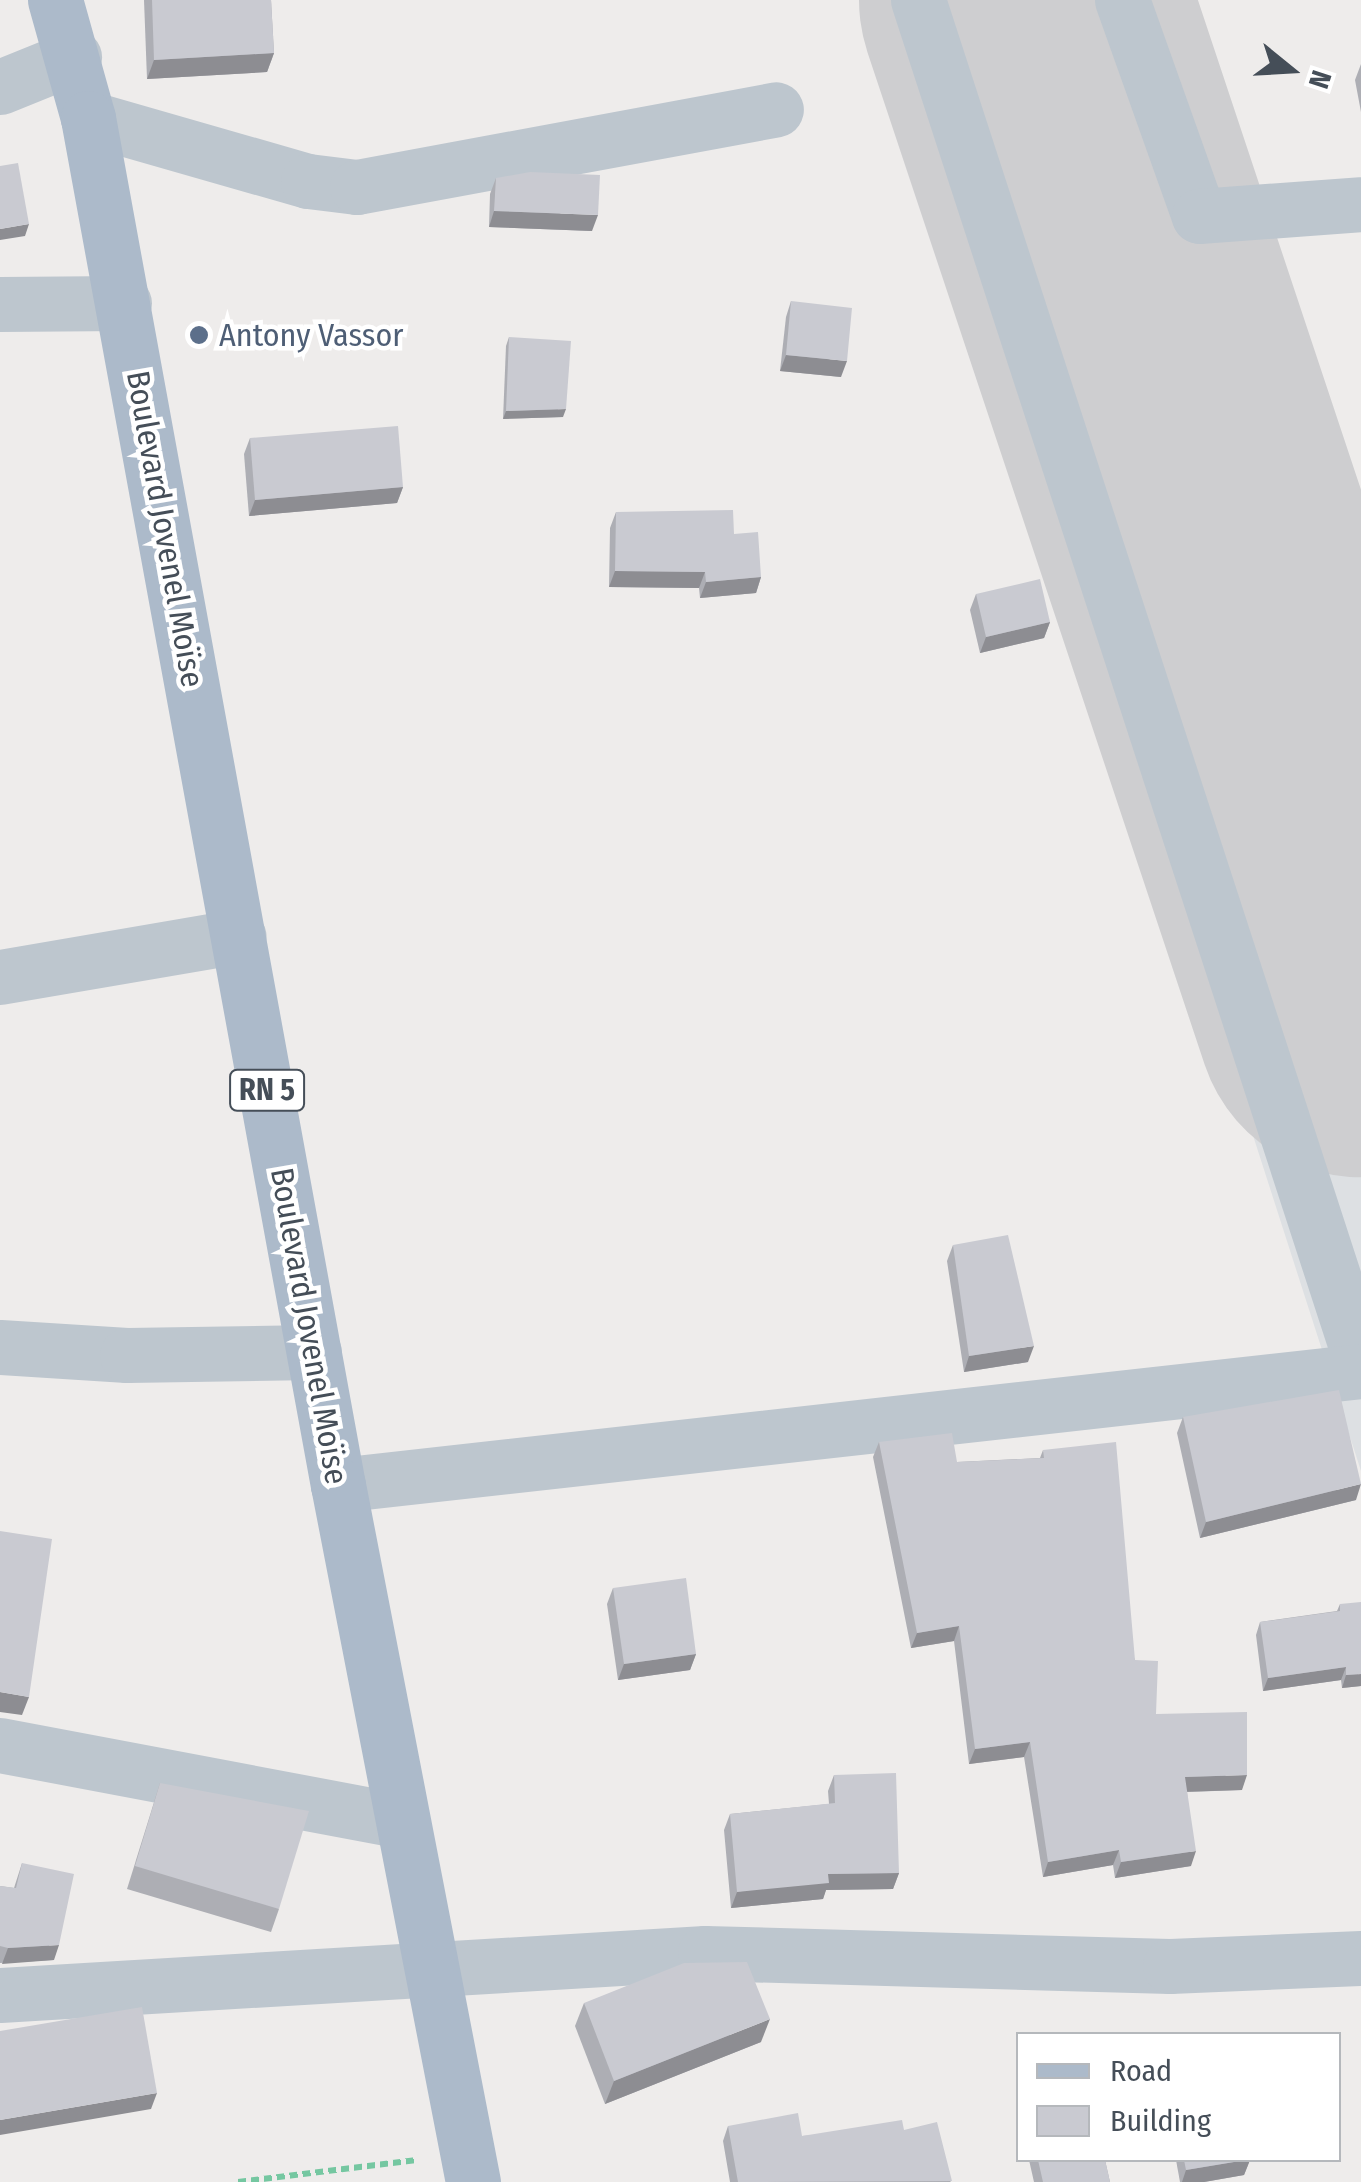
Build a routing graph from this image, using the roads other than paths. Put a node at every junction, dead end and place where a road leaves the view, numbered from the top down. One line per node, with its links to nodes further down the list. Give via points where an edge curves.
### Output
1 (55, 0): 4 (main road, Boulevard Jovenel Moïse / RN 5)
2 (918, 0): 15 (street)
3 (1122, 0): 8 (street, via 1199,216)
4 (74, 56): 5 (street); 7 (main road, Boulevard Jovenel Moïse / RN 5)
5 (0, 88)
6 (776, 109): 7 (street, via 357,186 308,181)
7 (88, 118): 9 (main road, Boulevard Jovenel Moïse / RN 5)
8 (1361, 204)
9 (124, 303): 10 (street); 11 (main road, Boulevard Jovenel Moïse / RN 5)
10 (0, 304)
11 (239, 936): 12 (street); 14 (main road, Boulevard Jovenel Moïse / RN 5)
12 (0, 977)
13 (0, 1347): 14 (street, via 127,1356)
14 (314, 1352): 17 (main road, Boulevard Jovenel Moïse / RN 5)
15 (1361, 1362)
16 (1361, 1371): 17 (street)
17 (338, 1485): 19 (main road, Boulevard Jovenel Moïse / RN 5)
18 (0, 1745): 19 (street)
19 (401, 1821): 21 (main road, Boulevard Jovenel Moïse / RN 5)
20 (1361, 1958): 21 (street, via 1170,1966 705,1952)
21 (430, 1974): 22 (street); 23 (main road, Boulevard Jovenel Moïse / RN 5)
22 (0, 1995)
23 (470, 2168)

